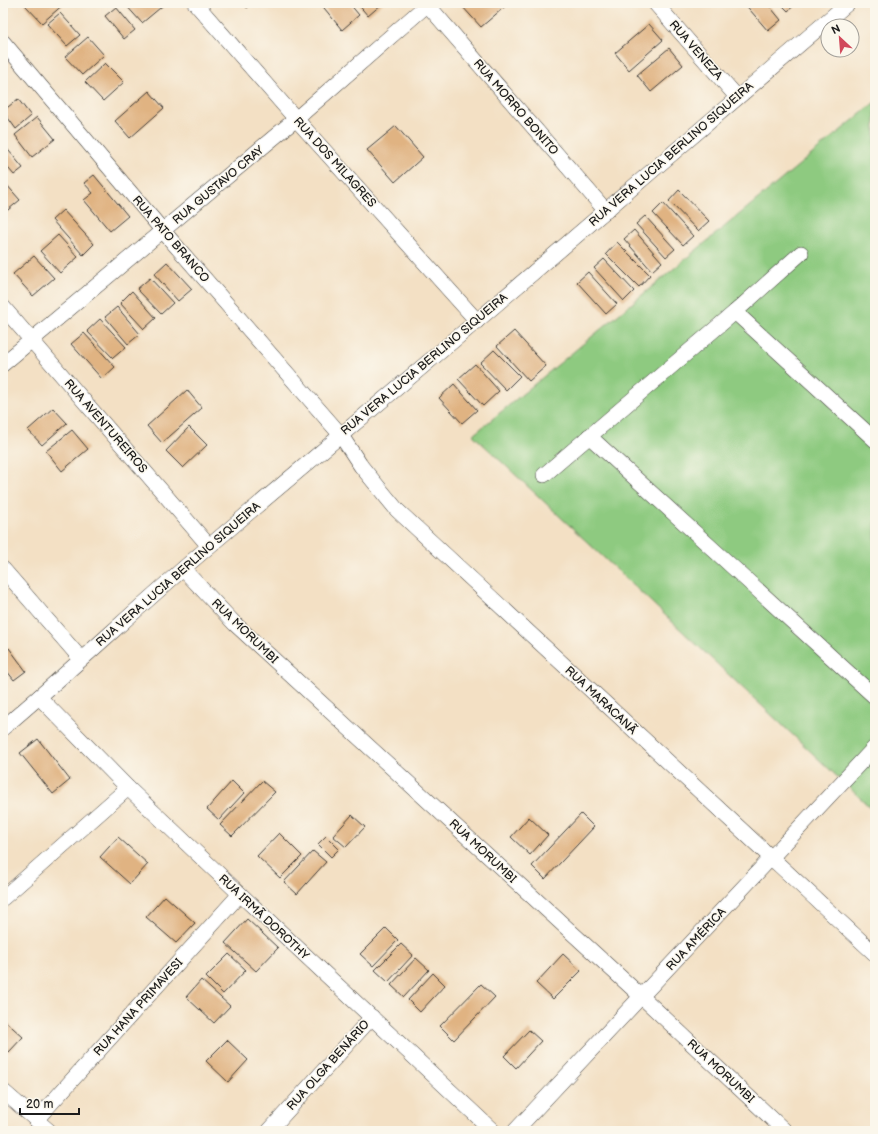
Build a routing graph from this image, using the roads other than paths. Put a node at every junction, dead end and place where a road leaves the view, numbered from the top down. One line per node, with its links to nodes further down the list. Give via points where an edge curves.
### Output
1 (195, 3): 7 (street, RUA DOS MILAGRES)
2 (655, 3): 6 (street, RUA VENEZA)
3 (848, 3): 6 (street, RUA VERA LUCIA BERLINO SIQUEIRA)
4 (427, 4): 7 (street, RUA GUSTAVO CRAY); 8 (street, RUA MORRO BONITO)
5 (3, 42): 9 (street, RUA PATO BRANCO)
6 (737, 97): 8 (street, RUA VERA LUCIA BERLINO SIQUEIRA)
7 (296, 119): 9 (street, RUA GUSTAVO CRAY); 13 (street, RUA DOS MILAGRES)
8 (606, 211): 13 (street, RUA VERA LUCIA BERLINO SIQUEIRA)
9 (162, 231): 14 (street, RUA GUSTAVO CRAY); 16 (street, RUA PATO BRANCO)
10 (801, 253): 12 (street)
11 (3, 307): 14 (street, RUA AVENTUREIROS)
12 (735, 312): 17 (street); 18 (street)
13 (477, 321): 16 (street, RUA VERA LUCIA BERLINO SIQUEIRA)
14 (31, 340): 15 (street, RUA GUSTAVO CRAY); 20 (street, RUA AVENTUREIROS)
15 (3, 364)
16 (340, 434): 20 (street, RUA VERA LUCIA BERLINO SIQUEIRA); 29 (street, RUA MARACANÃ, via 361,466 397,510)
17 (589, 436): 19 (street); 24 (street)
18 (875, 440)
19 (544, 475)
20 (209, 546): 22 (street, RUA VERA LUCIA BERLINO SIQUEIRA)
21 (3, 569): 23 (street)
22 (183, 569): 23 (street, RUA VERA LUCIA BERLINO SIQUEIRA); 33 (street, RUA MORUMBI, via 235,624)
23 (81, 659): 25 (street, RUA VERA LUCIA BERLINO SIQUEIRA)
24 (875, 697)
25 (39, 698): 26 (street, RUA VERA LUCIA BERLINO SIQUEIRA); 28 (street, RUA IRMÃ DOROTHY)
26 (3, 728)
27 (875, 747): 29 (street, RUA AMÉRICA)
28 (128, 788): 30 (street, RUA IRMÃ DOROTHY); 31 (street)
29 (771, 859): 32 (street, RUA MARACANÃ); 33 (street, RUA AMÉRICA)
30 (240, 894): 34 (street, RUA IRMÃ DOROTHY); 36 (street, RUA HANA PRIMAVESI)
31 (3, 898)
32 (875, 954)
33 (642, 997): 40 (street, RUA AMÉRICA); 41 (street, RUA MORUMBI)
34 (372, 1017): 38 (street, RUA OLGA BENÁRIO); 39 (street, RUA IRMÃ DOROTHY)
35 (6, 1100): 36 (street)
36 (36, 1120): 37 (street)
37 (49, 1131)
38 (269, 1131)
39 (494, 1131)
40 (515, 1131)
41 (785, 1131)

